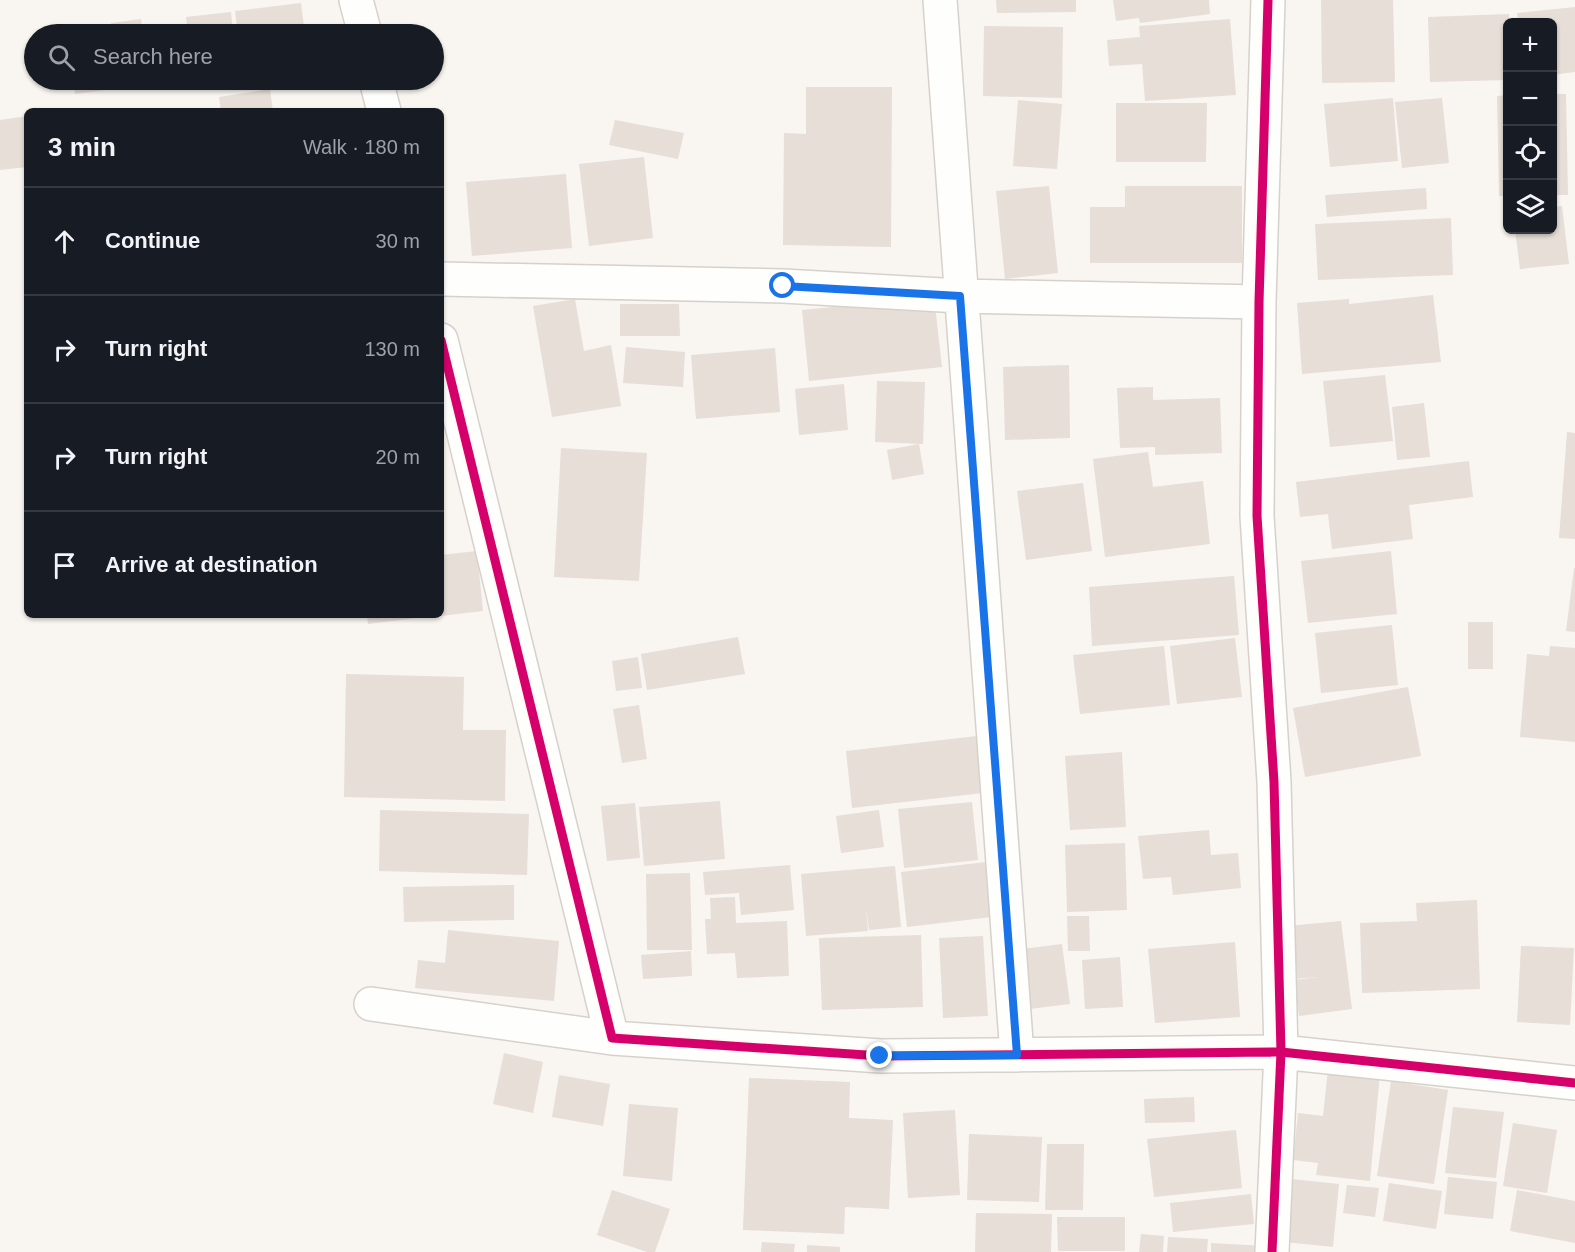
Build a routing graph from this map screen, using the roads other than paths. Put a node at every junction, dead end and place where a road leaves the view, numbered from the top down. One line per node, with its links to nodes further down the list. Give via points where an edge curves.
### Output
1 (356, 0): 4 (street)
2 (940, 0): 8 (street)
3 (1268, 0): 9 (street)
4 (362, 24)
5 (379, 90): 6 (street)
6 (383, 108)
7 (444, 279): 8 (street, via 783,286)
8 (960, 296): 9 (street); 14 (street)
9 (1259, 302): 13 (street, via 1257,516 1274,782)
10 (444, 352): 12 (street)
11 (371, 1004): 12 (street)
12 (612, 1038): 14 (street, via 880,1056)
13 (1281, 1052): 14 (street); 15 (street); 16 (street)
14 (1017, 1055)
15 (1575, 1083)
16 (1272, 1252)

